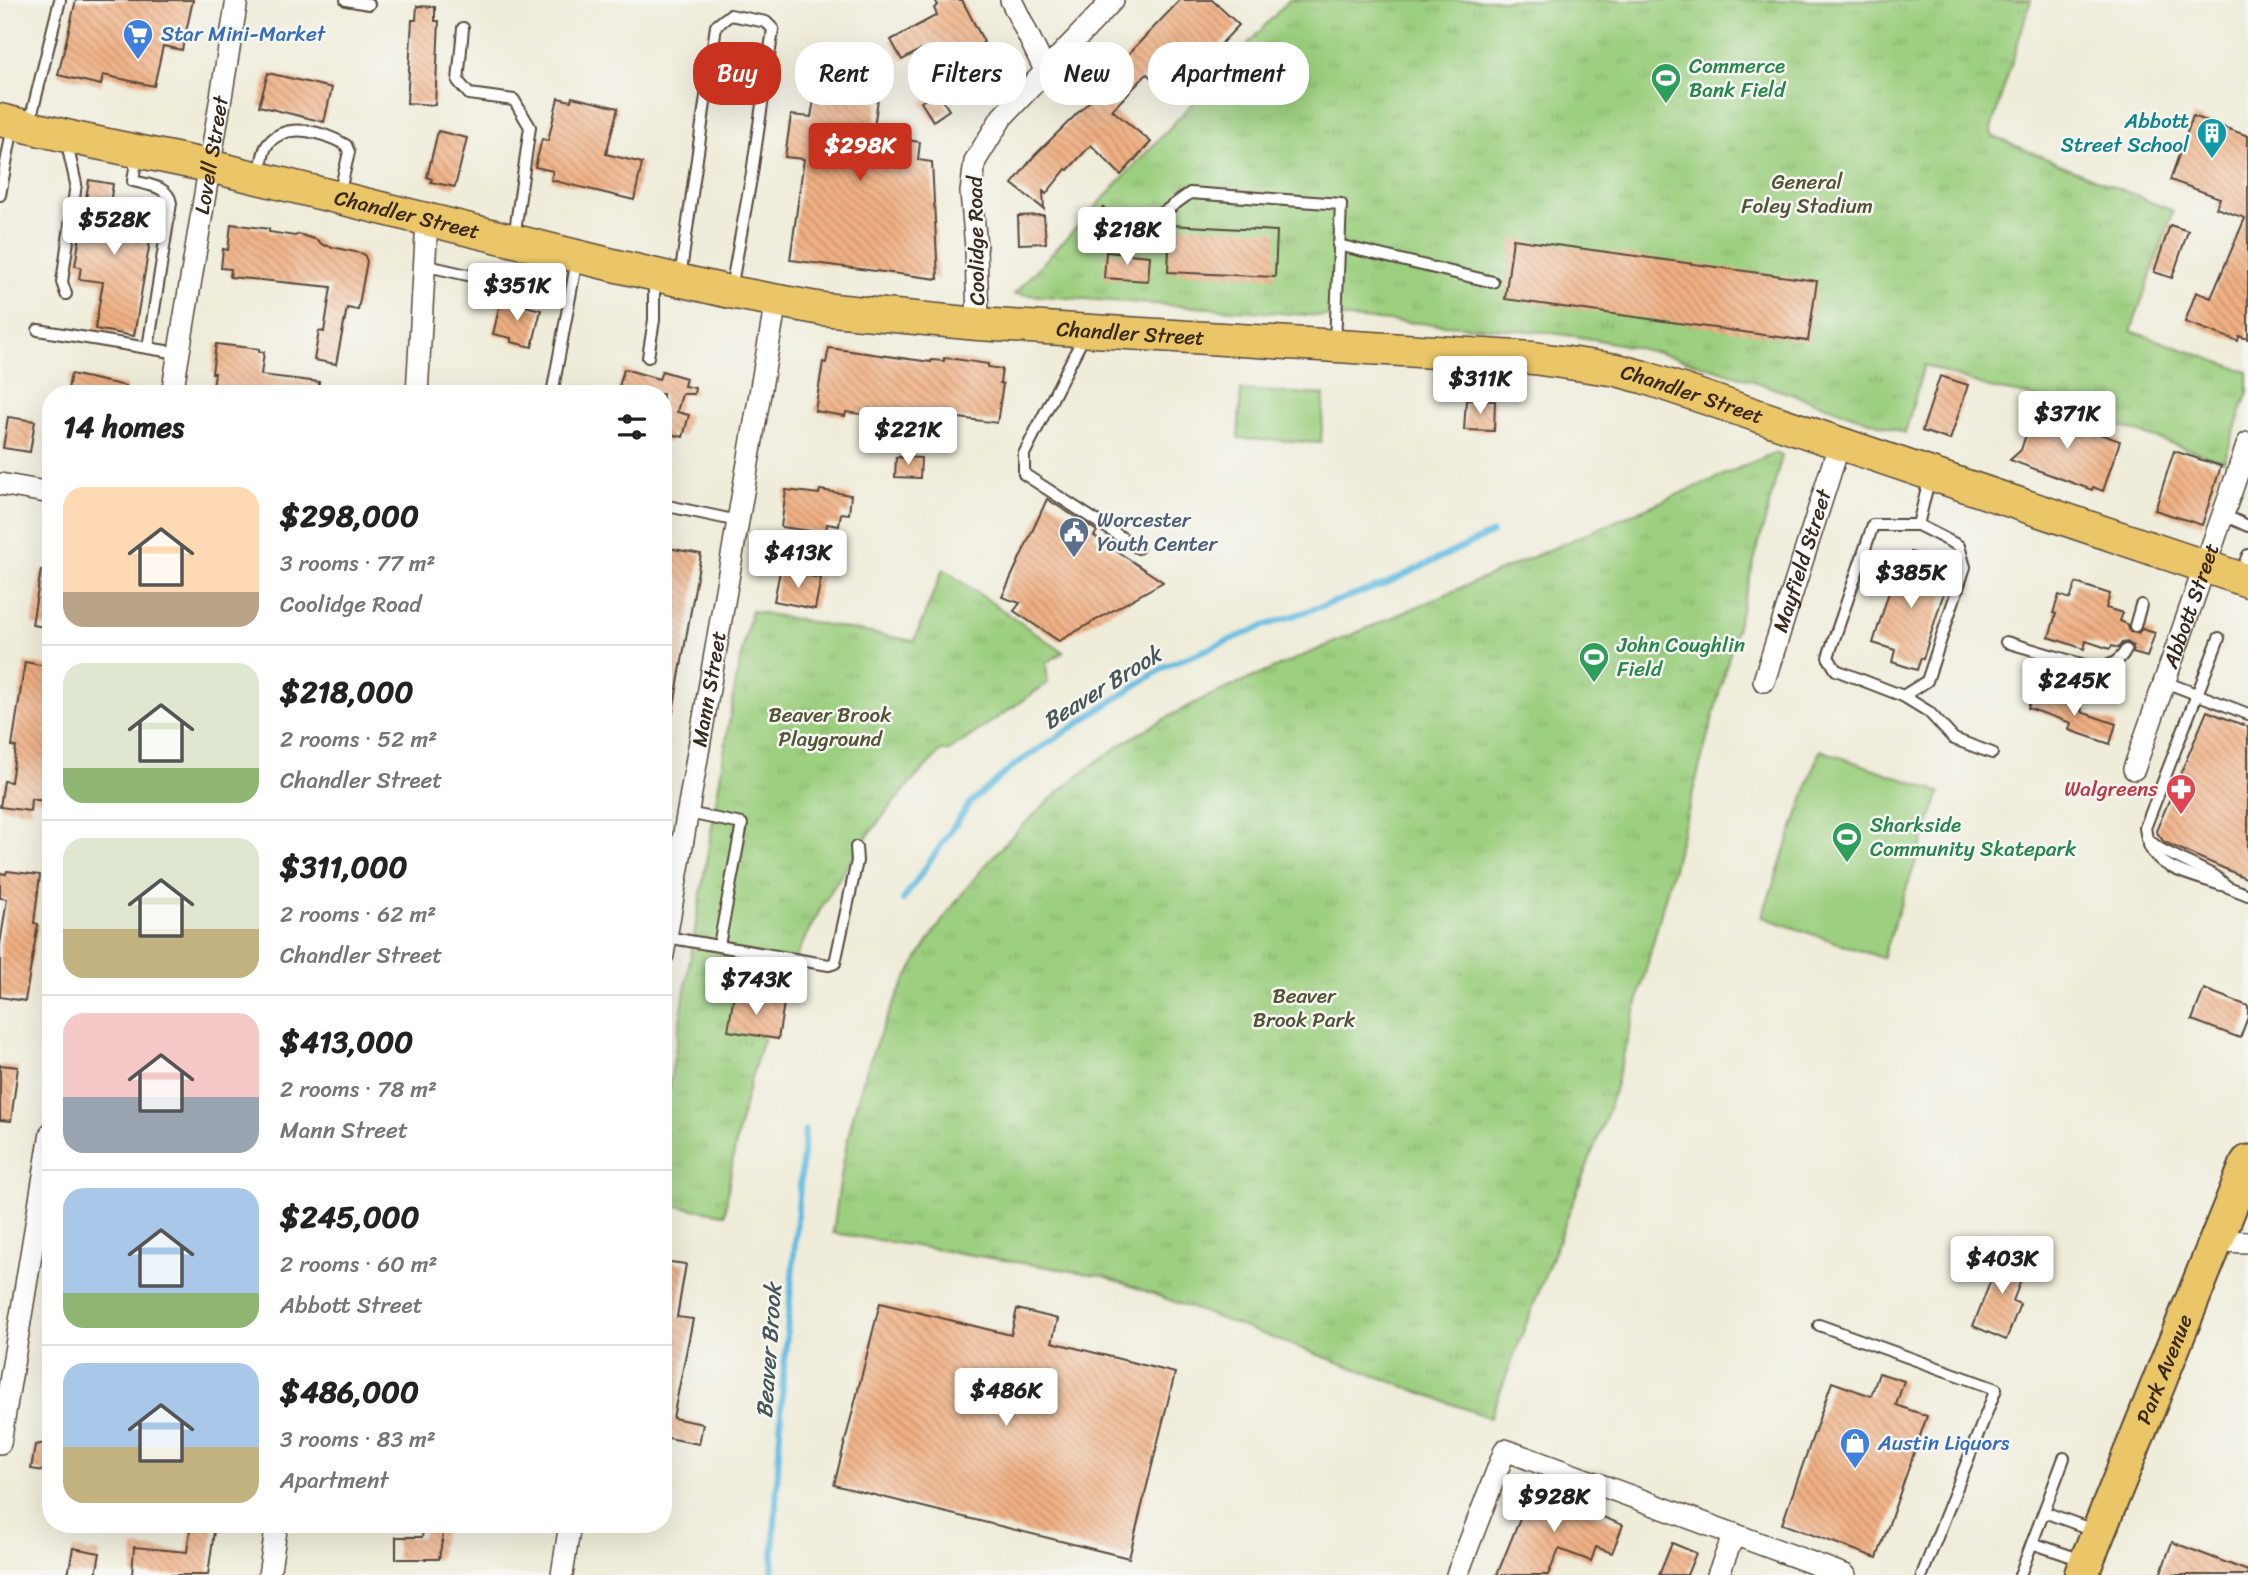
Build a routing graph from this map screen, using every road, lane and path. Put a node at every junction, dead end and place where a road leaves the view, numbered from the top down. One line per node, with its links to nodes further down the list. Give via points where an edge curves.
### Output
1 (60, 0): 11 (lane)
2 (237, 0): 13 (street, Lovell Street)
3 (346, 0): 6 (lane)
4 (1011, 0): 9 (street)
5 (1113, 0): 8 (street, Coolidge Road)
6 (369, 4)
7 (463, 27): 20 (lane, via 458,81 469,94 514,100 530,127)
8 (1072, 42)
9 (1040, 60)
10 (1040, 75): 30 (street, Coolidge Road, via 1002,117 975,161 971,192)
11 (14, 123): 12 (main road, Chandler Street); 16 (lane)
12 (71, 137): 14 (main road, Chandler Street, via 137,151); 28 (lane, via 69,153 76,184 62,282)
13 (209, 166): 14 (main road, Chandler Street); 15 (main road, Chandler Street); 35 (street, Lovell Street)
14 (167, 175): 34 (lane, via 171,203)
15 (259, 178): 17 (main road, Chandler Street); 17 (lane, via 267,145 275,138 291,131 323,135 346,145 349,152)
16 (0, 195)
17 (338, 199): 18 (main road, Chandler Street)
18 (426, 221): 20 (main road, Chandler Street); 24 (street)
19 (1127, 239): 21 (lane, via 1190,193 1341,204)
20 (513, 242): 22 (main road, Chandler Street)
21 (1338, 245): 26 (lane); 33 (lane)
22 (546, 250): 23 (main road, Chandler Street); 24 (lane, via 539,278 534,285 521,287)
23 (578, 257): 25 (main road, Chandler Street); 39 (lane)
24 (423, 265): 38 (street)
25 (667, 277): 27 (main road, Chandler Street); 27 (lane, via 716,26 730,15 766,22 773,29); 36 (lane)
26 (1493, 282)
27 (730, 292): 29 (main road, Chandler Street)
28 (66, 293)
29 (776, 301): 30 (main road, Chandler Street); 47 (street, Mann Street)
30 (978, 324): 32 (main road, Chandler Street)
31 (38, 330): 34 (lane)
32 (1086, 330): 33 (main road, Chandler Street); 50 (lane, via 1024,454 1024,474)
33 (1335, 347): 40 (main road, Chandler Street, via 1533,358 1617,370)
34 (148, 348): 35 (lane)
35 (178, 353): 37 (street, Lovell Street)
36 (648, 357)
37 (173, 385)
38 (417, 385)
39 (554, 385)
40 (1840, 442): 42 (main road, Chandler Street); 58 (street, Mayfield Street)
41 (2248, 443): 46 (street, Abbott Street)
42 (1931, 474): 48 (lane); 51 (main road, Chandler Street)
43 (0, 484): 44 (street)
44 (42, 491)
45 (672, 507): 47 (lane)
46 (2223, 515): 49 (lane); 51 (street, Abbott Street)
47 (738, 521): 65 (street, Mann Street)
48 (1917, 525): 61 (lane, via 1959,546 1965,567 1927,681); 61 (lane, via 1873,525 1828,657 1836,670)
49 (2248, 526)
50 (1138, 548)
51 (2206, 566): 52 (main road, Chandler Street); 59 (street, Abbott Street)
52 (2245, 571)
53 (2141, 605): 54 (lane)
54 (2135, 626)
55 (2219, 638): 60 (lane)
56 (2006, 642): 57 (lane, via 2095,668 2120,661)
57 (2126, 650)
58 (1764, 681)
59 (2165, 682): 60 (lane); 64 (street, Abbott Street)
60 (2197, 693): 62 (lane); 67 (lane, via 2145,828 2147,839)
61 (1903, 696): 63 (lane, via 1929,712 1954,739)
62 (2248, 714)
63 (1992, 753)
64 (2134, 769)
65 (688, 813): 68 (street, Mann Street); 70 (lane, via 742,824)
66 (856, 846): 70 (lane, via 857,861 835,962 830,965)
67 (2248, 895)
68 (672, 906)
69 (672, 946): 70 (lane)
70 (719, 946)
71 (2248, 1162): 73 (highway, Park Avenue)
72 (42, 1188): 75 (street)
73 (2233, 1241): 82 (highway, Park Avenue)
74 (1819, 1325): 88 (lane, via 1996,1389)
75 (0, 1443)
76 (2064, 1458): 77 (lane)
77 (2044, 1512): 81 (lane); 82 (lane)
78 (276, 1533): 83 (street)
79 (569, 1533): 84 (street)
80 (1734, 1534): 85 (street, via 1505,1450); 86 (street); 87 (street)
81 (2032, 1542): 82 (lane); 89 (lane)
82 (2089, 1556)
83 (269, 1575)
84 (562, 1575)
85 (1457, 1575)
86 (1717, 1575)
87 (1846, 1575)
88 (1922, 1575)
89 (2020, 1575)

